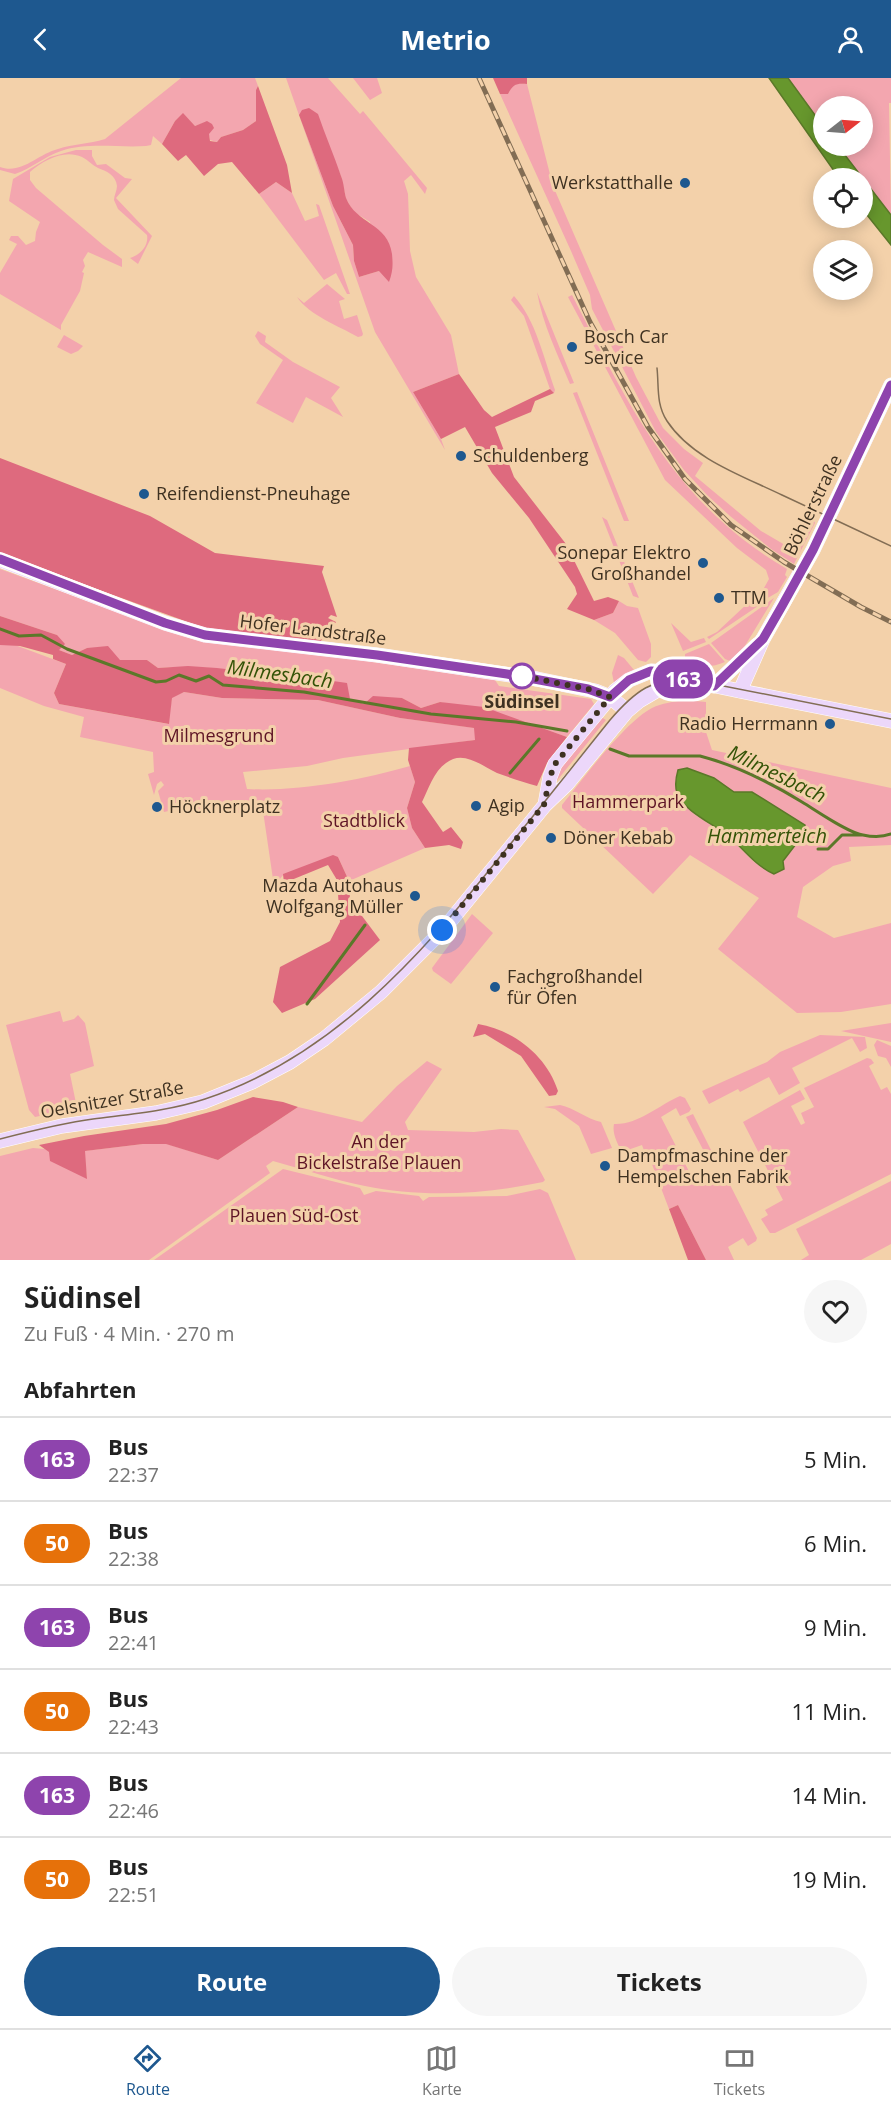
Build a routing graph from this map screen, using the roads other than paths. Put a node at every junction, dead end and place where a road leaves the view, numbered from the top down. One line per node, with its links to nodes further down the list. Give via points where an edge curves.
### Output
1 (891, 385): 3 (main road, Böhlerstraße, via 813,550)
2 (0, 560): 7 (main road, Hofer Landstraße, via 205,635 498,672 588,689)
3 (763, 639): 5 (main road, Böhlerstraße); 6 (main road, Böhlerstraße)
4 (678, 678): 5 (main road, Oelsnitzer Straße); 7 (main road, Oelsnitzer Straße, via 660,671 642,673); 8 (main road, Oelsnitzer Straße)
5 (714, 686): 6 (main road, Oelsnitzer Straße)
6 (740, 691): 9 (main road, Oelsnitzer Straße)
7 (610, 697): 8 (main road, Hofer Landstraße); 10 (main road, Oelsnitzer Straße, via 555,764)
8 (627, 711): 10 (main road, Oelsnitzer Straße, via 567,784)
9 (891, 721)
10 (544, 805): 11 (main road, Oelsnitzer Straße, via 449,922 407,967 351,1019 290,1062 241,1088 181,1108 62,1126)
11 (0, 1141)

